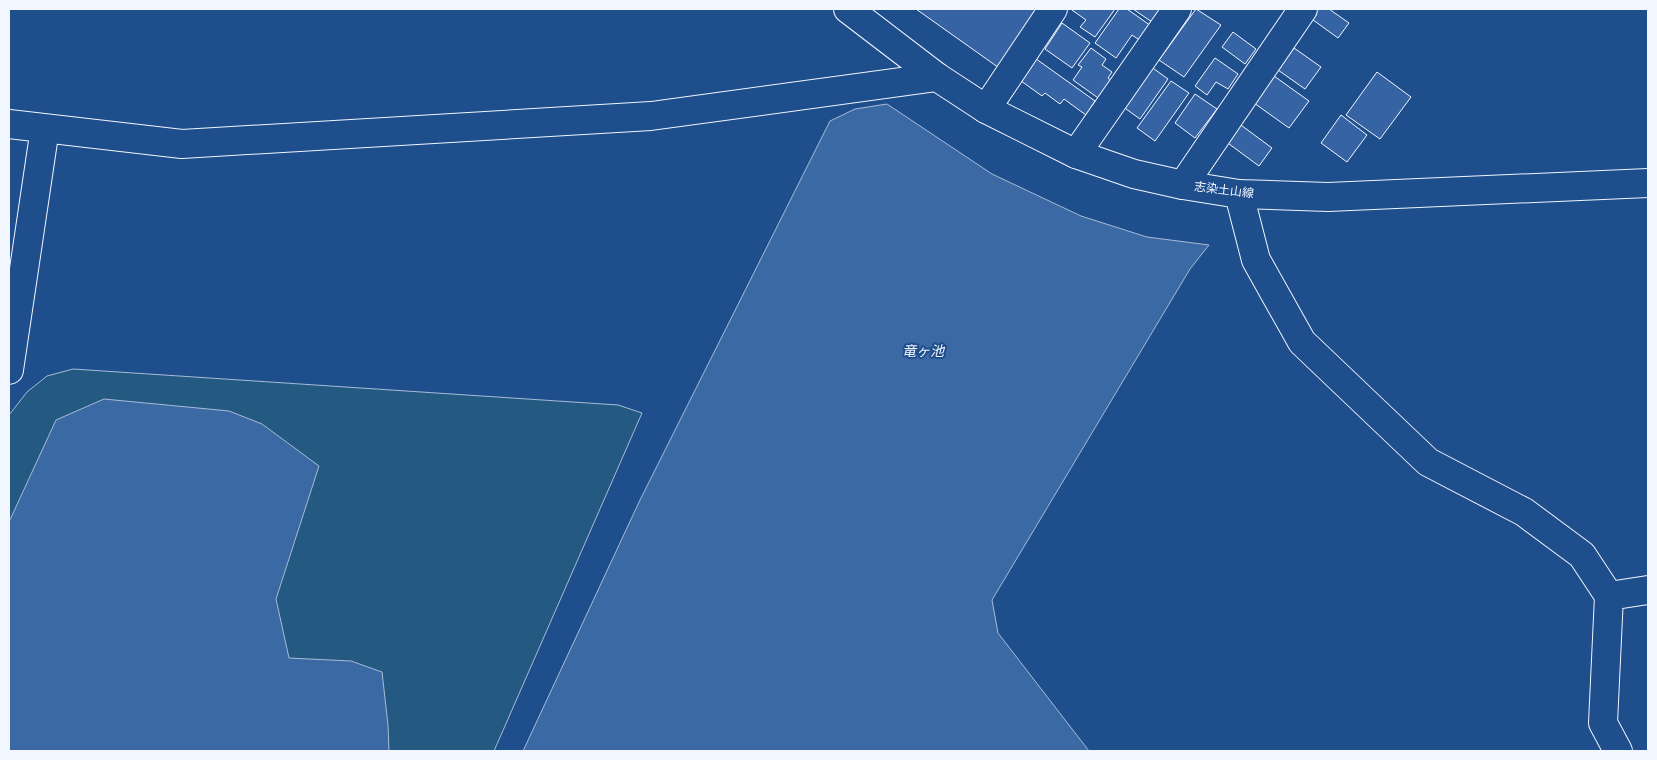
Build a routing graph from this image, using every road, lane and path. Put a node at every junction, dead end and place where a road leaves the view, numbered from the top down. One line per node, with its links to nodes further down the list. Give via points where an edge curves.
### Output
1 (848, 9): 5 (street, 志染土山線)
2 (1053, 9): 6 (street)
3 (1178, 9): 9 (street)
4 (1303, 9): 11 (street)
5 (937, 77): 6 (street, 志染土山線); 8 (street, via 651,116 202,143 182,144)
6 (986, 109): 9 (street, 志染土山線)
7 (9, 124): 8 (street)
8 (45, 128): 13 (street)
9 (1076, 154): 11 (street, 志染土山線, via 1134,174)
10 (1648, 183): 12 (street, 志染土山線, via 1328,197)
11 (1184, 185): 12 (street, 志染土山線)
12 (1239, 194): 15 (street, via 1256,260 1302,342 1428,462 1524,512 1582,555)
13 (9, 370)
14 (1648, 590): 15 (street)
15 (1609, 596): 16 (street, via 1603,723)
16 (1618, 751)

